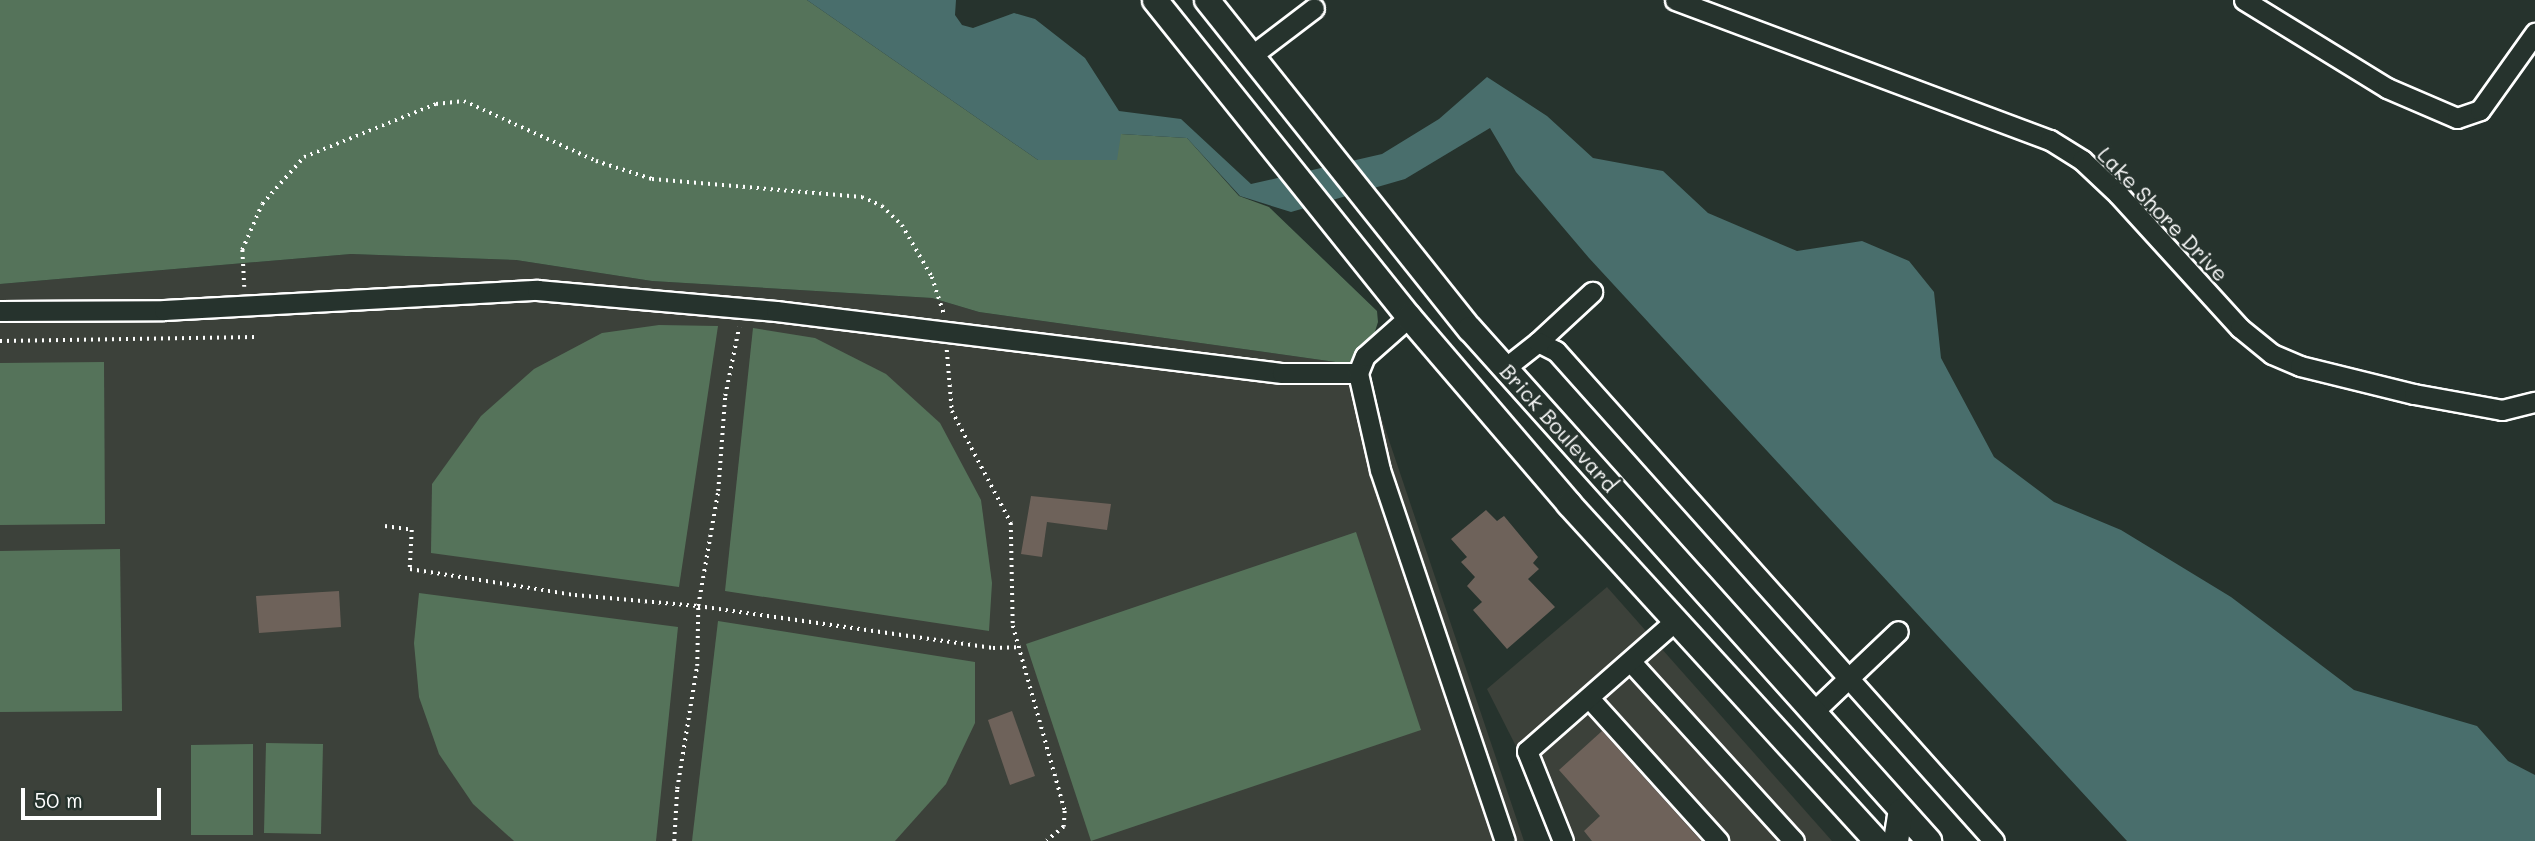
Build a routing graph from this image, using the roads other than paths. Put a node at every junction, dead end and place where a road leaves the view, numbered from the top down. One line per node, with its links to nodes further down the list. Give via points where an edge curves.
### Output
1 (1207, 0): 7 (main road, Brick Boulevard)
2 (1675, 0): 14 (street, Lake Shore Drive, via 2050,140 2082,160 2118,194 2240,328 2272,354 2300,366 2502,410)
3 (2244, 0): 6 (street, via 2387,88 2458,118 2480,110)
4 (1165, 6): 10 (main road, Brick Boulevard)
5 (1314, 8): 7 (street)
6 (2535, 33)
7 (1251, 56): 12 (main road, Brick Boulevard, via 1375,214)
8 (1592, 292): 11 (street)
9 (0, 311): 13 (street, via 245,305 513,290 741,308 1282,373)
10 (1409, 317): 13 (street, via 1365,356); 15 (main road, Brick Boulevard)
11 (1538, 342): 12 (street); 18 (street, via 1556,351)
12 (1506, 368): 20 (main road, Brick Boulevard)
13 (1358, 373): 22 (street, via 1380,470)
14 (2535, 402)
15 (1676, 620): 17 (street); 26 (main road, Brick Boulevard)
16 (1898, 631): 18 (street)
17 (1631, 662): 19 (street); 25 (street)
18 (1847, 677): 20 (street); 29 (street)
19 (1589, 698): 23 (street, via 1527,751); 24 (street)
20 (1813, 712): 21 (main road, Brick Boulevard)
21 (1901, 811): 27 (main road); 28 (main road, Brick Boulevard)
22 (1505, 841)
23 (1563, 841)
24 (1717, 841)
25 (1794, 841)
26 (1877, 841)
27 (1896, 841)
28 (1929, 841)
29 (1994, 841)

